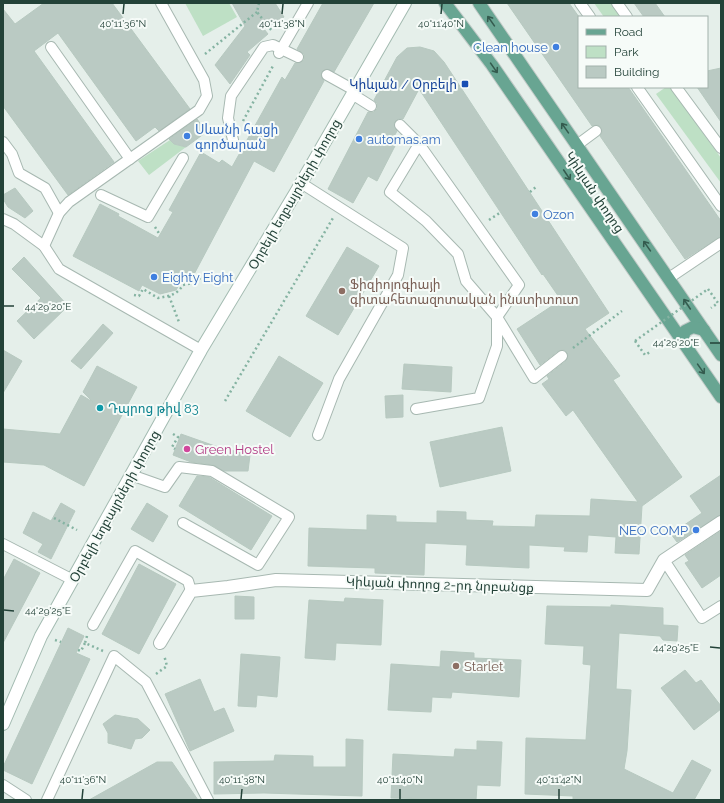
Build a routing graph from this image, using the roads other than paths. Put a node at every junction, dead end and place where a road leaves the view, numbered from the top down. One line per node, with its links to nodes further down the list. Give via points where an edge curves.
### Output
1 (161, 3): 26 (lane, via 204,80 207,96 199,110)
2 (308, 3): 11 (lane)
3 (405, 3): 16 (street, Օրբելի եղբայրների փողոց)
4 (445, 3): 37 (main road, Կիևյան փողոց, one-way to 37, via 492,65)
5 (479, 3): 23 (main road, Կիևյան փողոց, one-way to 5)
6 (580, 3): 8 (lane)
7 (617, 3): 9 (lane)
8 (589, 16)
9 (626, 16)
10 (51, 47): 26 (lane)
11 (281, 50): 12 (lane); 20 (lane, via 273,45 264,47 231,96 228,118)
12 (298, 58)
13 (327, 75): 16 (lane)
14 (637, 88): 29 (lane, via 641,100)
15 (677, 88): 24 (lane)
16 (353, 92): 17 (lane); 27 (street, Օրբելի եղբայրների փողոց)
17 (371, 106)
18 (400, 125): 22 (lane)
19 (596, 131): 23 (lane)
20 (233, 140)
21 (3, 142): 30 (lane, via 12,154 18,174 45,188)
22 (419, 144): 35 (lane, via 519,285); 35 (lane, via 390,192 426,220 458,254 466,281)
23 (577, 145): 34 (main road, Կիևյան փողոց, one-way to 23)
24 (721, 148)
25 (183, 158): 28 (lane, via 148,217)
26 (130, 159): 30 (lane, via 69,202)
27 (301, 183): 38 (street, Օրբելի եղբայրների փողոց); 43 (lane, via 403,248 398,275 339,379)
28 (102, 195)
29 (721, 206)
30 (59, 213): 33 (lane)
31 (3, 219): 33 (lane)
32 (721, 243): 34 (lane)
33 (44, 246): 38 (lane, via 59,269)
34 (669, 278): 36 (main road, Կիևյան փողոց, one-way to 34)
35 (497, 317): 40 (lane, via 534,378); 42 (lane, via 497,346 479,398)
36 (704, 330): 37 (main road, via 693,328 685,331); 39 (main road, Կիևյան փողոց)
37 (682, 341): 41 (main road, Կիևյան փողոց, one-way to 41)
38 (201, 350): 44 (street, Օրբելի եղբայրների փողոց)
39 (721, 355)
40 (562, 356)
41 (721, 397)
42 (416, 409)
43 (318, 435)
44 (131, 475): 46 (lane, via 164,487 179,467 212,471 289,517 258,565); 49 (street, Օրբելի եղբայրների փողոց)
45 (721, 522): 48 (street, Կիևյան փողոց 2-րդ նրբանցք)
46 (183, 523)
47 (3, 544): 49 (lane)
48 (664, 560): 50 (street, Կիևյան փողոց 2-րդ նրբանցք, via 647,590 276,580); 51 (lane, via 702,618)
49 (73, 580): 54 (street, Օրբելի եղբայրների փողոց, via 41,636)
50 (191, 591): 52 (lane, via 188,581 135,552); 53 (street)
51 (721, 606)
52 (93, 625)
53 (160, 643)
54 (3, 724)
55 (3, 785): 56 (lane)
56 (26, 800)
57 (47, 800): 58 (lane, via 114,656 146,682)
58 (208, 800)

